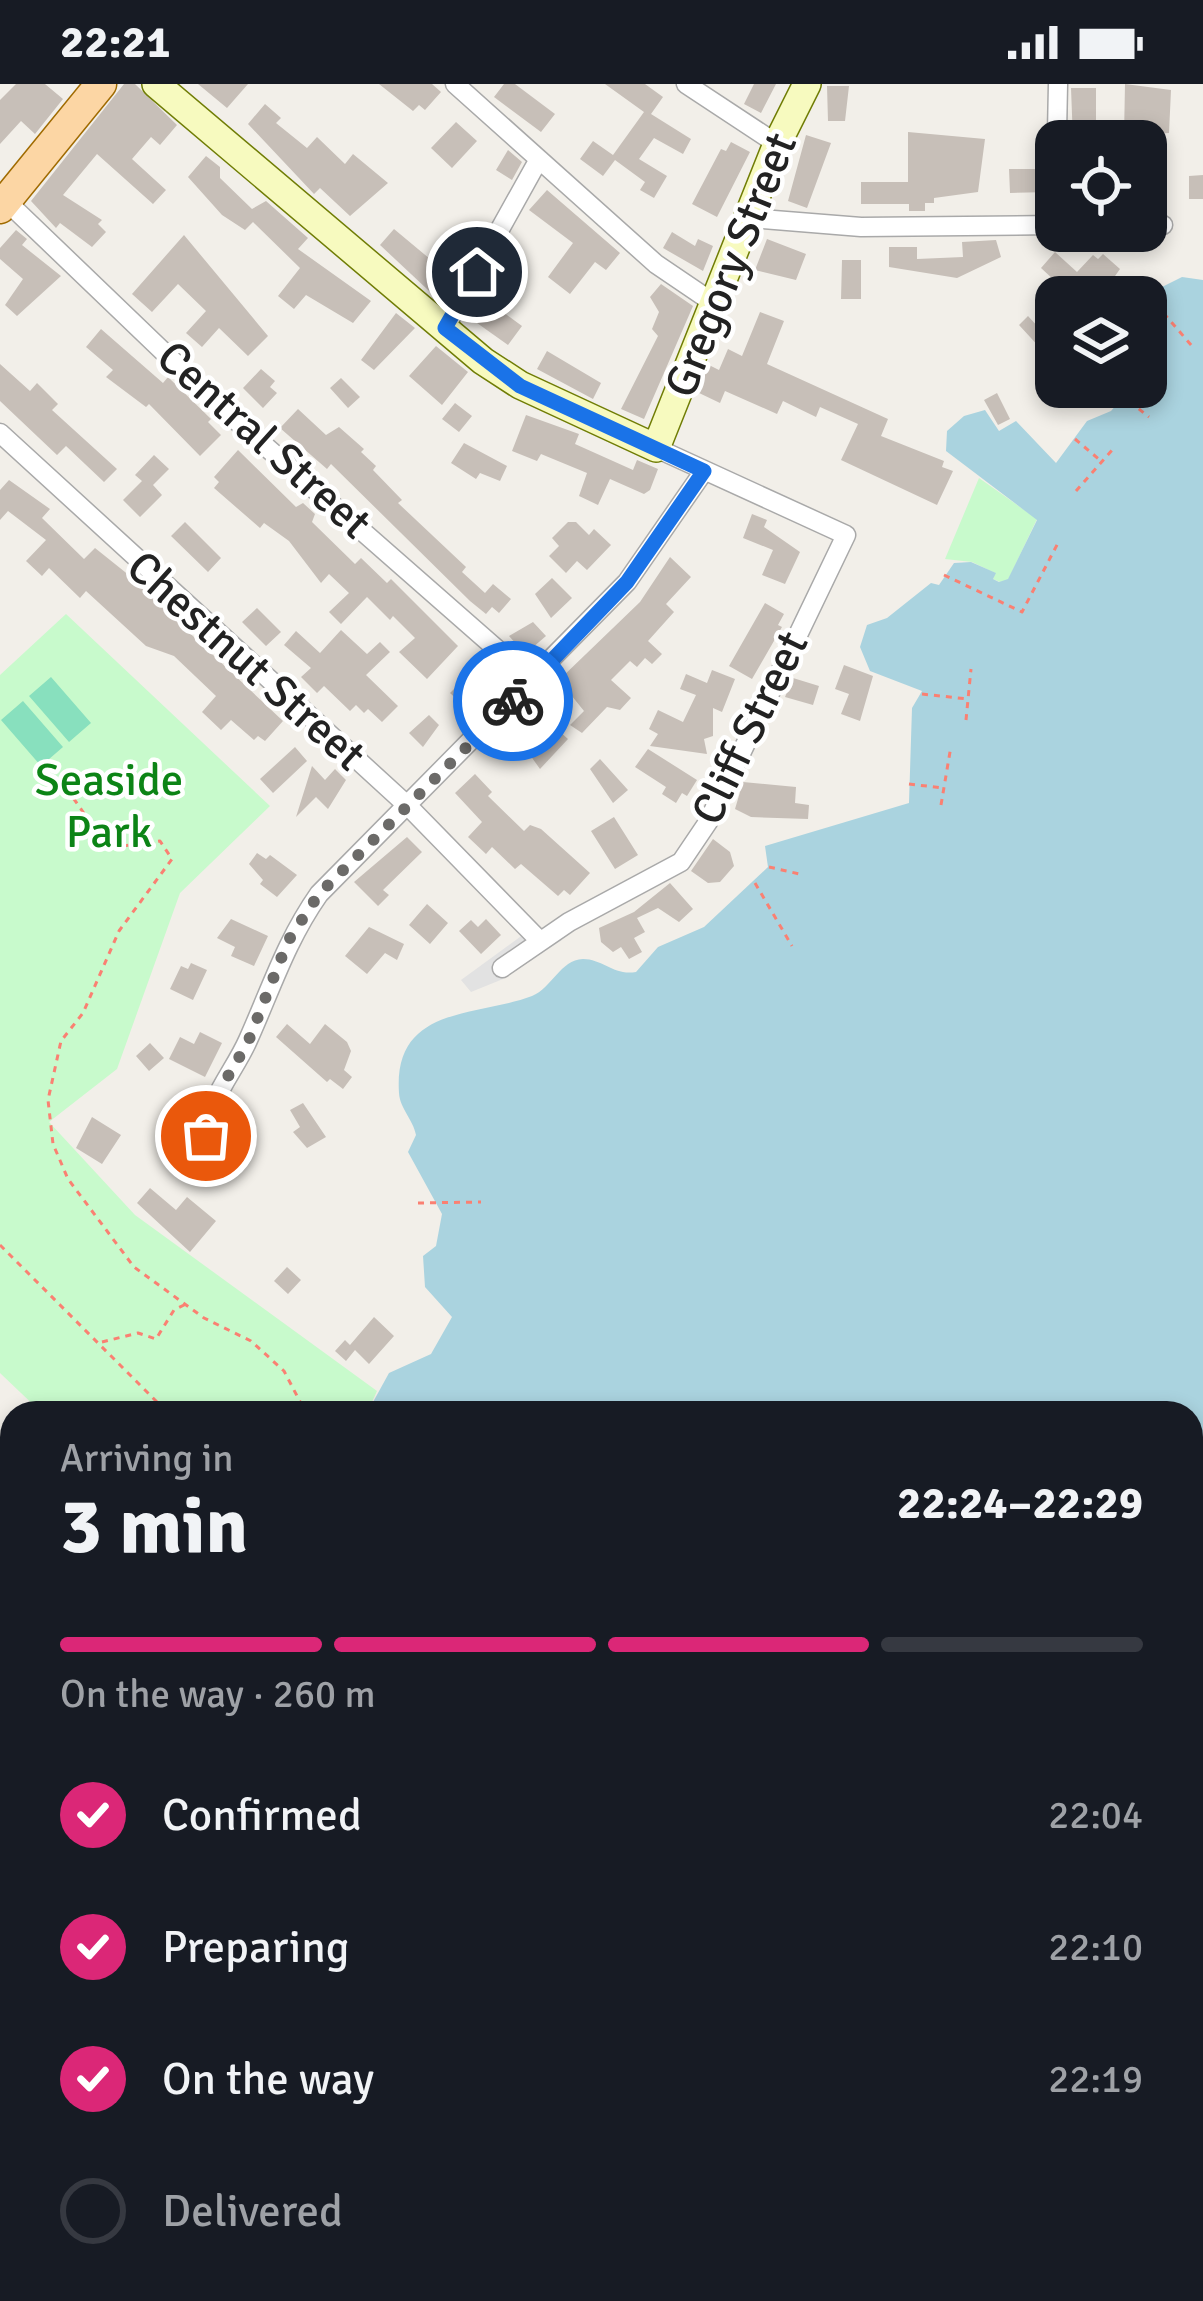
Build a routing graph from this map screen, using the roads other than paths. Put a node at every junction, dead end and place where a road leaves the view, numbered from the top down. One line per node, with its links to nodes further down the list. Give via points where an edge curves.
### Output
1 (101, 84): 10 (main road)
2 (156, 84): 14 (street)
3 (455, 84): 9 (street)
4 (686, 84): 8 (street)
5 (807, 84): 8 (street, Gregory Street)
6 (1058, 84): 7 (street)
7 (1057, 120)
8 (777, 144): 11 (street, Gregory Street)
9 (539, 159): 13 (street, via 656,264); 14 (street)
10 (2, 201): 18 (street, Central Street, via 223,409)
11 (750, 218): 12 (street, via 861,227); 13 (street, Gregory Street)
12 (1035, 225)
13 (715, 304): 16 (street, Gregory Street)
14 (445, 328): 16 (street, via 520,386)
15 (0, 434): 19 (street, Chestnut Street)
16 (656, 448): 17 (street)
17 (704, 471): 18 (street, via 627,582); 20 (street, Cliff Street, via 846,535 708,822 681,862)
18 (532, 680): 19 (street)
19 (409, 807): 20 (street, Chestnut Street); 22 (street, via 300,921)
20 (540, 941): 21 (street, Cliff Street)
21 (502, 968)
22 (206, 1136)

